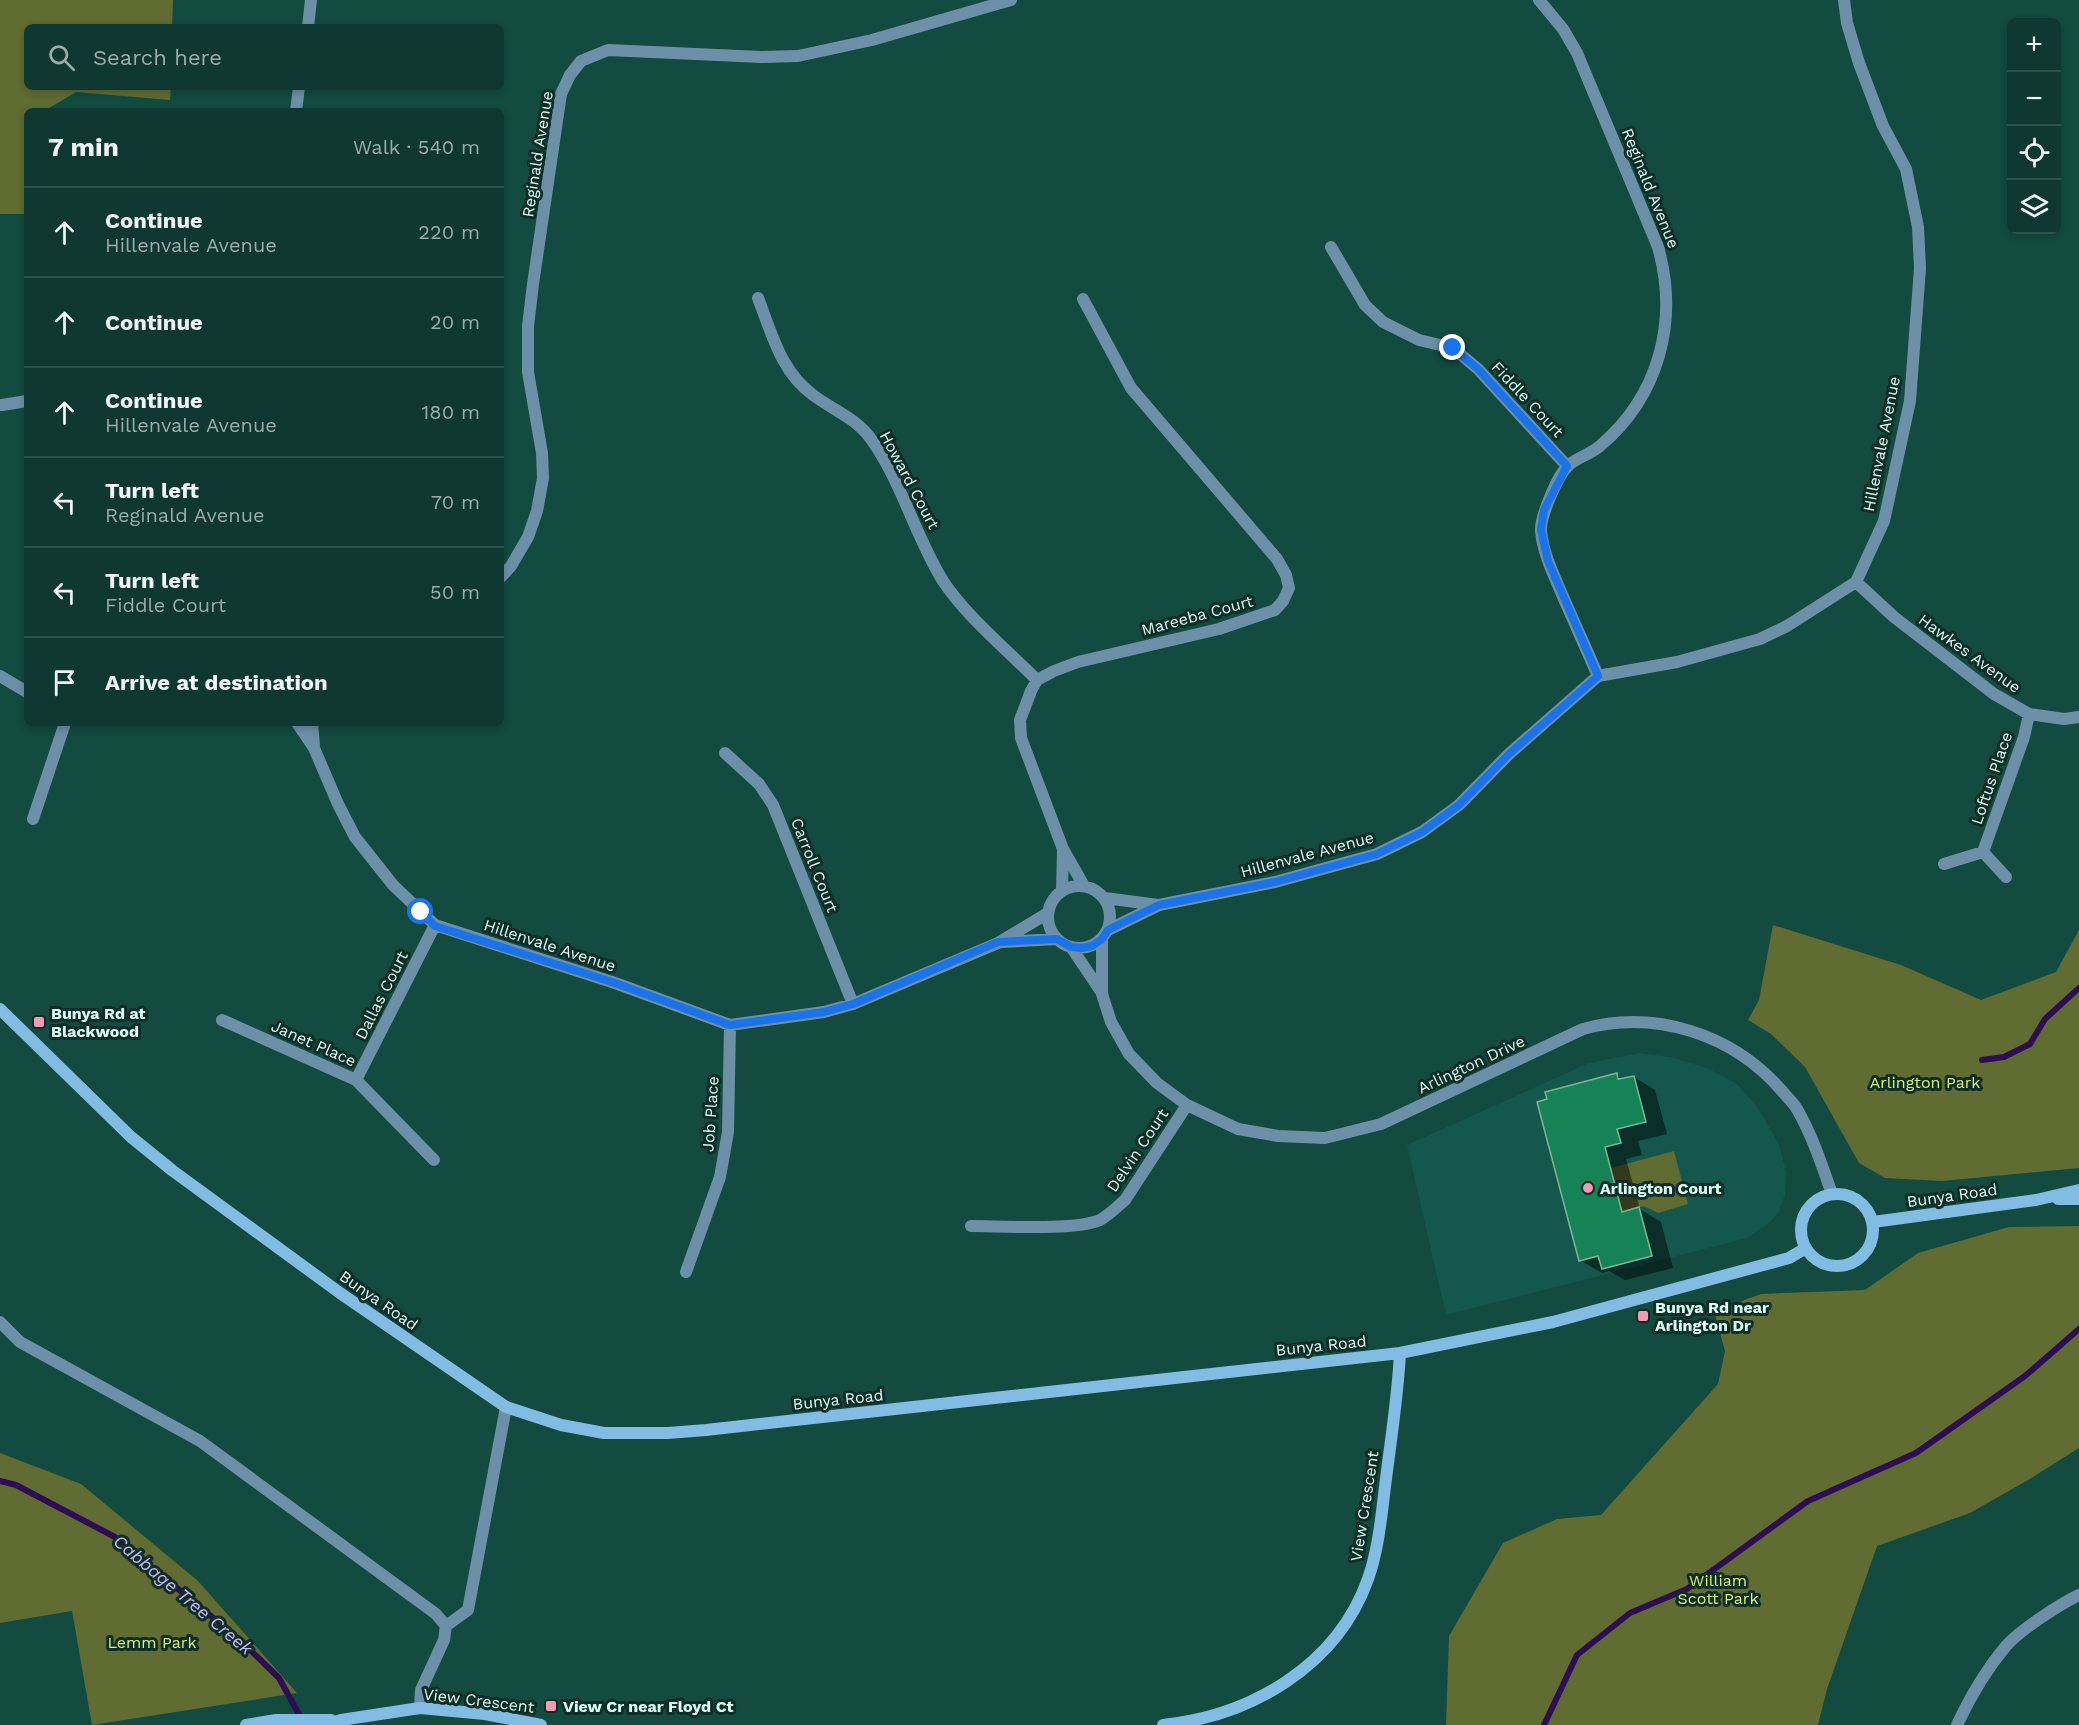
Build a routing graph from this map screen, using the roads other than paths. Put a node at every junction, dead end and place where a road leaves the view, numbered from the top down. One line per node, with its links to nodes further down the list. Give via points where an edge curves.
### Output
1 (311, 0): 5 (street)
2 (1011, 0): 14 (street, Reginald Avenue, via 872,40 798,56 608,50 581,61 561,94 528,326 528,372 542,453 541,493 528,537)
3 (1539, 0): 13 (street, Reginald Avenue, via 1577,53 1658,248 1666,289 1664,338 1644,394 1599,447)
4 (1844, 0): 15 (street, Hillenvale Avenue, via 1859,63 1883,126 1906,169 1918,227 1920,268 1910,401 1884,521)
5 (308, 24)
6 (299, 90): 7 (street)
7 (296, 108)
8 (1331, 247): 13 (street, Fiddle Court, via 1365,305 1383,322 1419,340 1453,348 1478,369)
9 (758, 298): 18 (street, Howard Court, via 782,362 813,395 867,432 942,579 962,605)
10 (1083, 299): 18 (street, Mareeba Court, via 1131,388 1277,559 1289,588 1283,602 1265,614 1219,629 1078,662)
11 (24, 401): 12 (street)
12 (2, 405)
13 (1567, 466): 17 (street, via 1544,510 1541,530 1548,561)
14 (504, 574)
15 (1857, 582): 17 (street, via 1760,639 1677,662); 20 (street, Hawkes Avenue, via 1894,617 1970,676)
16 (0, 676): 19 (street)
17 (1598, 676): 35 (street, Hillenvale Avenue, via 1509,754 1459,805 1422,832 1377,854 1286,879)
18 (1037, 680): 28 (street, via 1020,720 1021,738)
19 (24, 690)
20 (2029, 714): 21 (street, Hawkes Avenue); 29 (street, Loftus Place)
21 (2079, 717)
22 (64, 726): 27 (street)
23 (299, 726): 25 (street, Hillenvale Avenue)
24 (312, 726): 25 (street, Hillenvale Avenue)
25 (314, 748): 37 (street, Hillenvale Avenue, via 355,837 393,885)
26 (725, 753): 43 (street, Carroll Court, via 759,784 773,805)
27 (33, 819)
28 (1063, 849): 32 (street); 33 (street)
29 (1983, 852): 30 (street); 31 (street)
30 (1944, 864)
31 (2006, 877)
32 (1084, 886): 33 (street); 34 (street)
33 (1062, 891): 36 (street)
34 (1105, 898): 35 (street, Hillenvale Avenue); 38 (street, via 1111,914)
35 (1159, 905): 38 (street, Hillenvale Avenue)
36 (1048, 913): 39 (street); 40 (street, Hillenvale Avenue)
37 (435, 926): 46 (street, Hillenvale Avenue, via 615,983); 47 (street, Dallas Court)
38 (1105, 935): 41 (street, via 1092,946); 42 (street, Arlington Drive)
39 (1057, 939): 40 (street, Hillenvale Avenue); 41 (street)
40 (998, 942): 43 (street, Hillenvale Avenue)
41 (1071, 947): 42 (street, Arlington Drive)
42 (1102, 994): 48 (street, Arlington Drive, via 1111,1022 1129,1054 1157,1083)
43 (853, 1004): 46 (street, Hillenvale Avenue, via 824,1012)
44 (0, 1009): 60 (street, Bunya Road, via 131,1137 173,1171)
45 (222, 1020): 47 (street, Janet Place)
46 (730, 1025): 57 (street, Job Place, via 728,1132 720,1177)
47 (356, 1080): 49 (street, Janet Place)
48 (1187, 1105): 51 (street, Arlington Drive, via 1238,1129 1325,1138 1381,1124 1582,1029 1607,1022 1665,1024 1694,1031 1740,1052 1771,1078 1796,1108); 55 (street, Delvin Court, via 1125,1200 1099,1220 1075,1226)
49 (434, 1160)
50 (2079, 1190): 53 (street, Bunya Road)
51 (1832, 1194): 54 (street, via 1853,1197 1863,1204); 56 (street, via 1821,1197 1804,1214 1801,1226)
52 (2079, 1199): 53 (street, Bunya Road)
53 (2036, 1200): 54 (street, Bunya Road)
54 (1873, 1222): 56 (street, via 1871,1245 1856,1261 1834,1266 1813,1257)
55 (971, 1226)
56 (1806, 1248): 59 (street, Bunya Road, via 1779,1261 1564,1320)
57 (686, 1272)
58 (0, 1322): 62 (street, via 20,1342 200,1441 436,1614)
59 (1400, 1353): 60 (street, Bunya Road, via 668,1433 604,1433 561,1425); 68 (street, View Crescent, via 1376,1553 1368,1580 1347,1621 1300,1673 1275,1690 1211,1716)
60 (506, 1407): 62 (street, via 468,1610)
61 (2079, 1595): 69 (street, via 2059,1605 2008,1644 1970,1697)
62 (446, 1626): 63 (street, via 444,1640 421,1690)
63 (420, 1708): 64 (street, View Crescent); 67 (street, View Crescent, via 485,1714)
64 (341, 1720): 65 (street, View Crescent, via 276,1720); 66 (street, View Crescent)
65 (246, 1725)
66 (322, 1725)
67 (541, 1725)
68 (1163, 1725)
69 (1957, 1725)

